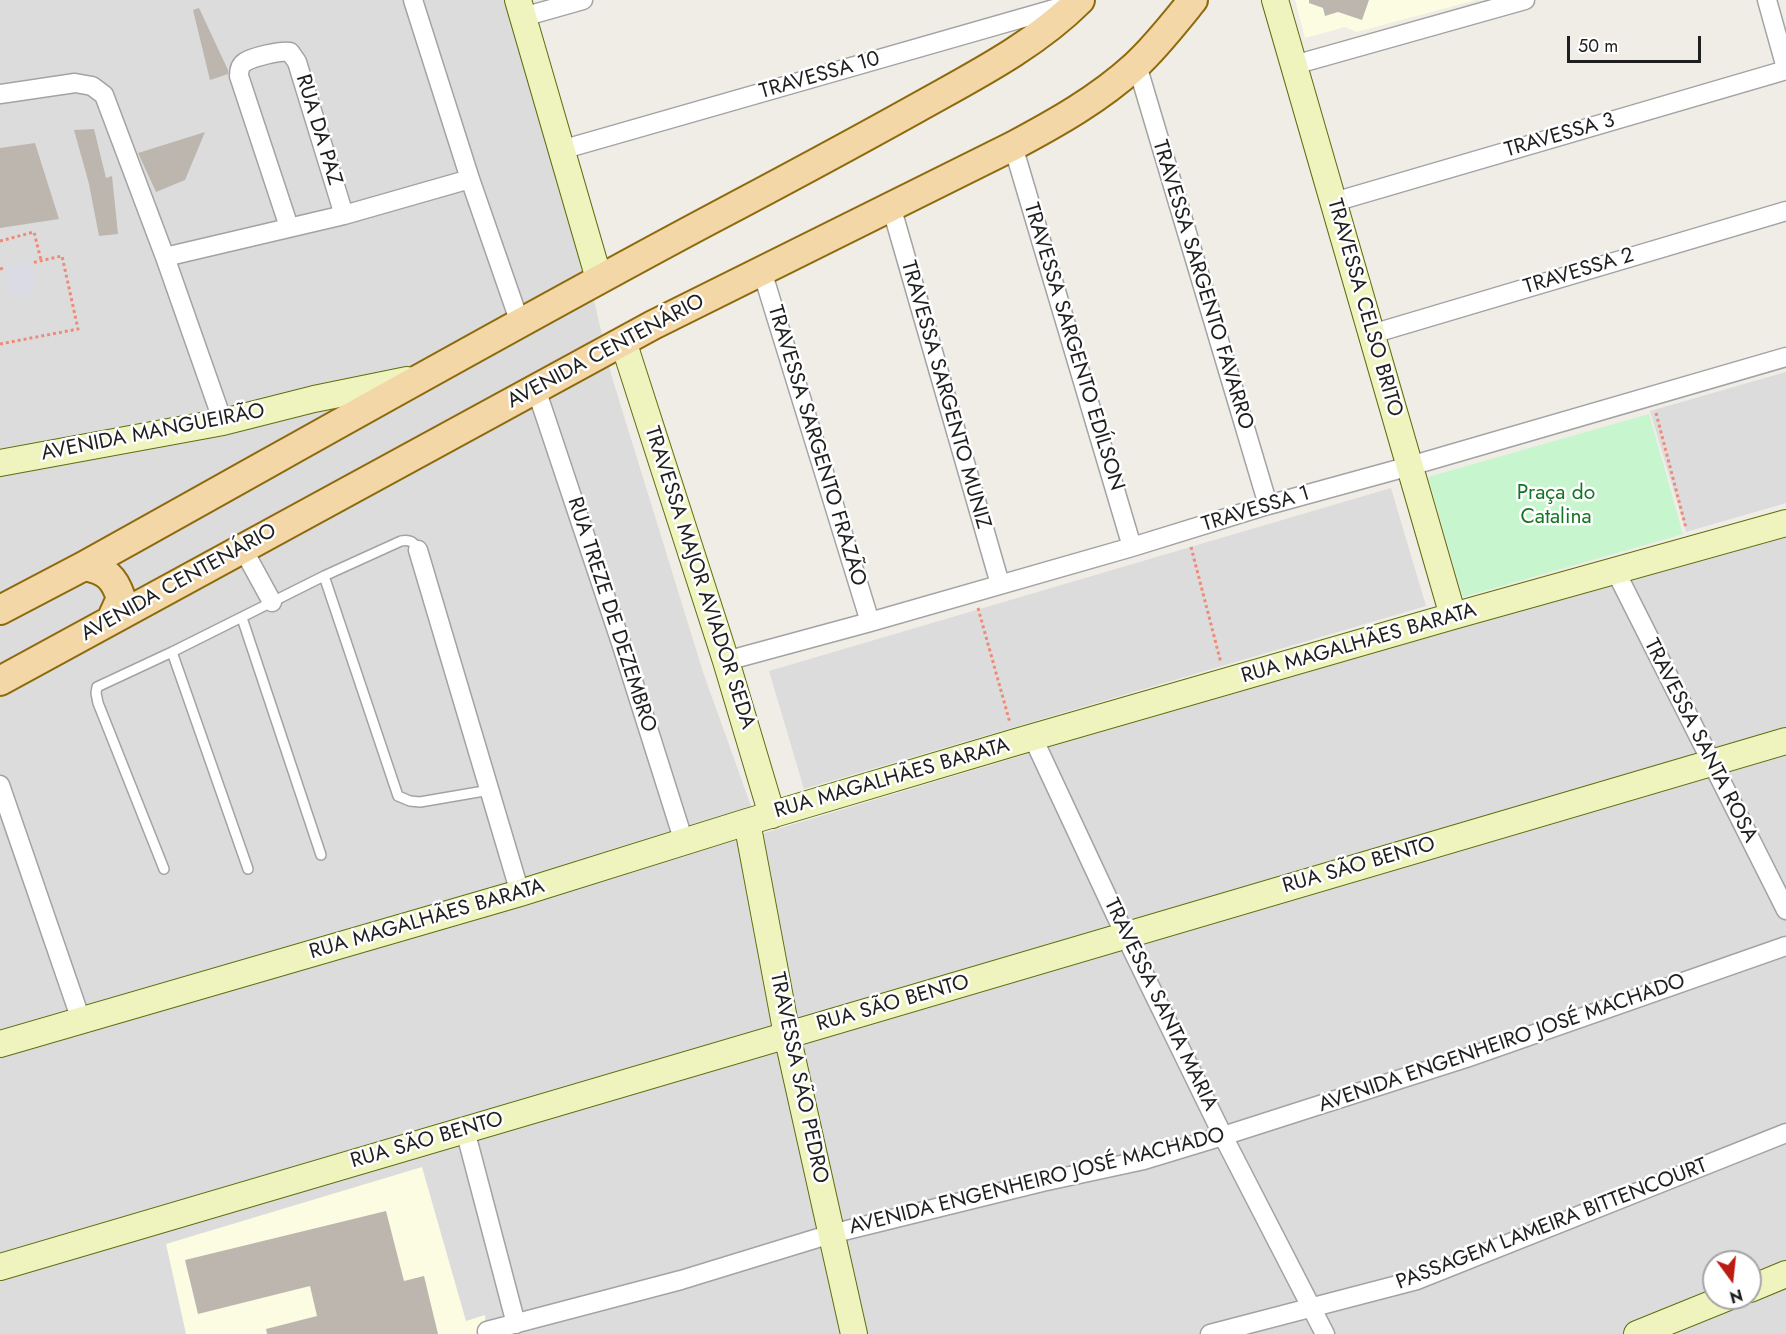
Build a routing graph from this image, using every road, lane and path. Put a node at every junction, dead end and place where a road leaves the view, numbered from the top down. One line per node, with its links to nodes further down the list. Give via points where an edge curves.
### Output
1 (413, 0): 15 (street)
2 (583, 0): 8 (street)
3 (1193, 0): 9 (main road, AVENIDA CENTENÁRIO)
4 (1275, 0): 10 (street, TRAVESSA CELSO BRITO)
5 (1525, 0): 10 (street)
6 (1767, 0): 11 (street)
7 (1079, 1): 14 (street, TRAVESSA 10); 26 (main road, via 1012,54)
8 (521, 9): 14 (street)
9 (1137, 65): 13 (main road, AVENIDA CENTENÁRIO, via 1060,121); 40 (street, TRAVESSA SARGENTO FAVARRO)
10 (1294, 65): 16 (street, TRAVESSA CELSO BRITO)
11 (1786, 69): 16 (street, TRAVESSA 3)
12 (0, 94): 22 (street, via 81,83 99,90 107,100)
13 (1013, 146): 17 (main road, AVENIDA CENTENÁRIO); 44 (street, TRAVESSA SARGENTO EDÍLSON)
14 (561, 150): 26 (street)
15 (470, 179): 19 (street); 27 (street)
16 (1334, 202): 28 (street, TRAVESSA CELSO BRITO)
17 (891, 206): 25 (main road, AVENIDA CENTENÁRIO); 51 (street, TRAVESSA SARGENTO MUNIZ)
18 (1786, 211): 28 (street, TRAVESSA 2)
19 (344, 215): 20 (street); 20 (street, RUA DA PAZ, via 297,62 290,52 282,51 245,62 239,76)
20 (289, 227): 22 (street)
21 (0, 241): 23 (path, via 34,232)
22 (165, 257): 36 (street)
23 (41, 260): 24 (path); 30 (path, via 62,256 78,329)
24 (31, 262)
25 (762, 271): 29 (main road, AVENIDA CENTENÁRIO); 59 (street, TRAVESSA SARGENTO FRAZÃO)
26 (599, 279): 27 (main road)
27 (520, 323): 32 (main road)
28 (1372, 334): 39 (street, TRAVESSA CELSO BRITO)
29 (623, 341): 33 (main road, AVENIDA CENTENÁRIO); 61 (street, TRAVESSA MAJOR AVIADOR SEDA)
30 (0, 344)
31 (1786, 357): 34 (street, TRAVESSA 1)
32 (419, 378): 35 (street, AVENIDA MANGUEIRÃO); 37 (main road)
33 (536, 389): 45 (main road, AVENIDA CENTENÁRIO); 71 (street, RUA TREZE DE DEZEMBRO)
34 (1652, 396): 39 (street, TRAVESSA 1); 47 (path)
35 (305, 401): 36 (street, AVENIDA MANGUEIRÃO); 37 (street, via 314,405 318,419)
36 (223, 422): 38 (street, AVENIDA MANGUEIRÃO)
37 (305, 441): 43 (main road)
38 (0, 463)
39 (1410, 466): 40 (street, TRAVESSA 1); 56 (street, TRAVESSA CELSO BRITO)
40 (1268, 505): 42 (street, TRAVESSA 1)
41 (1786, 523): 47 (street, RUA MAGALHÃES BARATA)
42 (1186, 531): 44 (street, TRAVESSA 1); 63 (path)
43 (127, 542): 48 (main road); 53 (main road, via 122,562 127,576 138,588)
44 (1132, 547): 51 (street, TRAVESSA 1)
45 (243, 549): 53 (main road, AVENIDA CENTENÁRIO); 54 (street)
46 (418, 550): 50 (lane, via 411,541 401,541); 68 (street)
47 (1692, 550): 49 (street, RUA MAGALHÃES BARATA)
48 (84, 566): 55 (main road); 58 (main road, via 105,572 117,584 121,598)
49 (1616, 572): 56 (street, RUA MAGALHÃES BARATA); 66 (street, TRAVESSA SANTA ROSA)
50 (324, 576): 54 (lane); 68 (lane, via 398,796 420,802)
51 (1000, 584): 52 (street, TRAVESSA 1)
52 (974, 592): 59 (street, TRAVESSA 1); 64 (path)
53 (160, 593): 58 (main road, AVENIDA CENTENÁRIO)
54 (272, 602): 57 (lane)
55 (0, 610)
56 (1454, 616): 63 (street, RUA MAGALHÃES BARATA)
57 (242, 618): 60 (lane); 72 (lane)
58 (111, 620): 62 (main road, AVENIDA CENTENÁRIO)
59 (870, 622): 61 (street, TRAVESSA 1)
60 (172, 652): 73 (lane, via 100,685 96,693); 74 (lane)
61 (726, 661): 69 (street, TRAVESSA MAJOR AVIADOR SEDA)
62 (0, 681)
63 (1226, 682): 64 (street, RUA MAGALHÃES BARATA)
64 (1024, 740): 69 (street, RUA MAGALHÃES BARATA); 77 (street, TRAVESSA SANTA MARIA)
65 (1786, 741): 66 (street, RUA SÃO BENTO)
66 (1710, 763): 76 (street, TRAVESSA SANTA ROSA); 77 (street, RUA SÃO BENTO)
67 (0, 785): 79 (street)
68 (490, 790): 75 (street)
69 (772, 814): 70 (street, RUA MAGALHÃES BARATA)
70 (747, 822): 71 (street, RUA MAGALHÃES BARATA); 80 (street, TRAVESSA SÃO PEDRO)
71 (684, 842): 75 (street, RUA MAGALHÃES BARATA)
72 (321, 855)
73 (164, 869)
74 (249, 869)
75 (520, 893): 79 (street, RUA MAGALHÃES BARATA)
76 (1786, 910)
77 (1125, 935): 80 (street, RUA SÃO BENTO); 84 (street, TRAVESSA SANTA MARIA)
78 (1786, 946): 84 (street, AVENIDA ENGENHEIRO JOSÉ MACHADO, via 1466,1058)
79 (81, 1020): 81 (street, RUA MAGALHÃES BARATA)
80 (788, 1035): 82 (street, RUA SÃO BENTO); 85 (street, TRAVESSA SÃO PEDRO)
81 (0, 1044)
82 (465, 1130): 86 (street, RUA SÃO BENTO); 91 (street)
83 (1786, 1133): 89 (street, PASSAGEM LAMEIRA BITTENCOURT, via 1417,1280)
84 (1223, 1136): 85 (street, AVENIDA ENGENHEIRO JOSÉ MACHADO, via 1144,1160); 89 (street, TRAVESSA SANTA MARIA)
85 (831, 1234): 91 (street, AVENIDA ENGENHEIRO JOSÉ MACHADO, via 681,1280); 93 (street, TRAVESSA SÃO PEDRO)
86 (0, 1267)
87 (1786, 1274): 88 (street)
88 (1762, 1283)
89 (1311, 1306): 94 (street, PASSAGEM LAMEIRA BITTENCOURT); 95 (street, TRAVESSA SANTA MARIA)
90 (1702, 1308): 96 (street)
91 (516, 1324): 92 (street, AVENIDA ENGENHEIRO JOSÉ MACHADO)
92 (487, 1331)
93 (854, 1334)
94 (1210, 1334)
95 (1325, 1334)
96 (1637, 1334)

